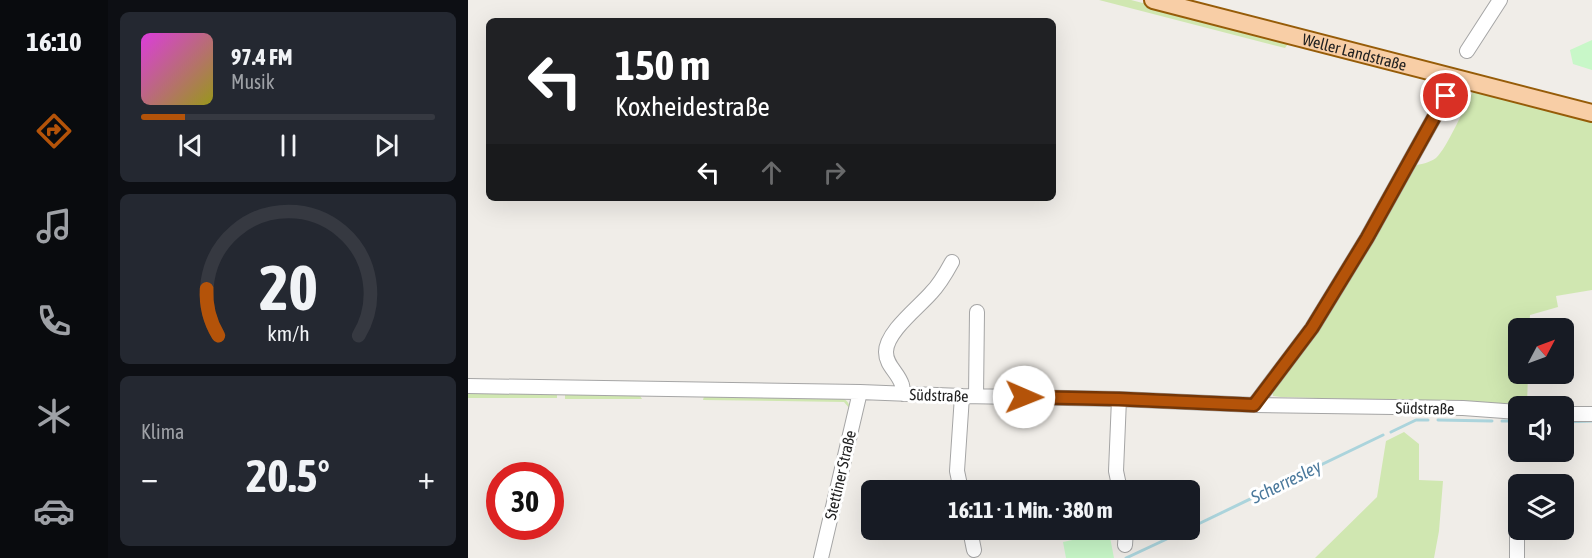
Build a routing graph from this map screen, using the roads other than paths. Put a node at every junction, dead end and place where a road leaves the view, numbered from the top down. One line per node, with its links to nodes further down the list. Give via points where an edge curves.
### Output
1 (1153, 0): 5 (main road, Weller Landstraße)
2 (1500, 0): 3 (street)
3 (1467, 51)
4 (1446, 96): 13 (street, via 1312,328)
5 (1592, 113)
6 (952, 262): 10 (street, via 942,281 910,313 886,346 887,361 902,385)
7 (977, 312): 11 (street)
8 (468, 386): 9 (street, Südstraße)
9 (860, 392): 10 (street, Südstraße); 24 (street, Stettiner Straße)
10 (903, 394): 11 (street, Südstraße)
11 (969, 396): 12 (street, Südstraße); 17 (street, via 957,471)
12 (1119, 399): 13 (street, Südstraße); 18 (street)
13 (1254, 405): 14 (street, Südstraße)
14 (1508, 411)
15 (1574, 414): 16 (street)
16 (1592, 414)
17 (959, 480)
18 (1118, 480)
19 (972, 540): 23 (street)
20 (1125, 540): 22 (street)
21 (1518, 540): 25 (street)
22 (1125, 544)
23 (974, 550)
24 (821, 558)
25 (1517, 558)

